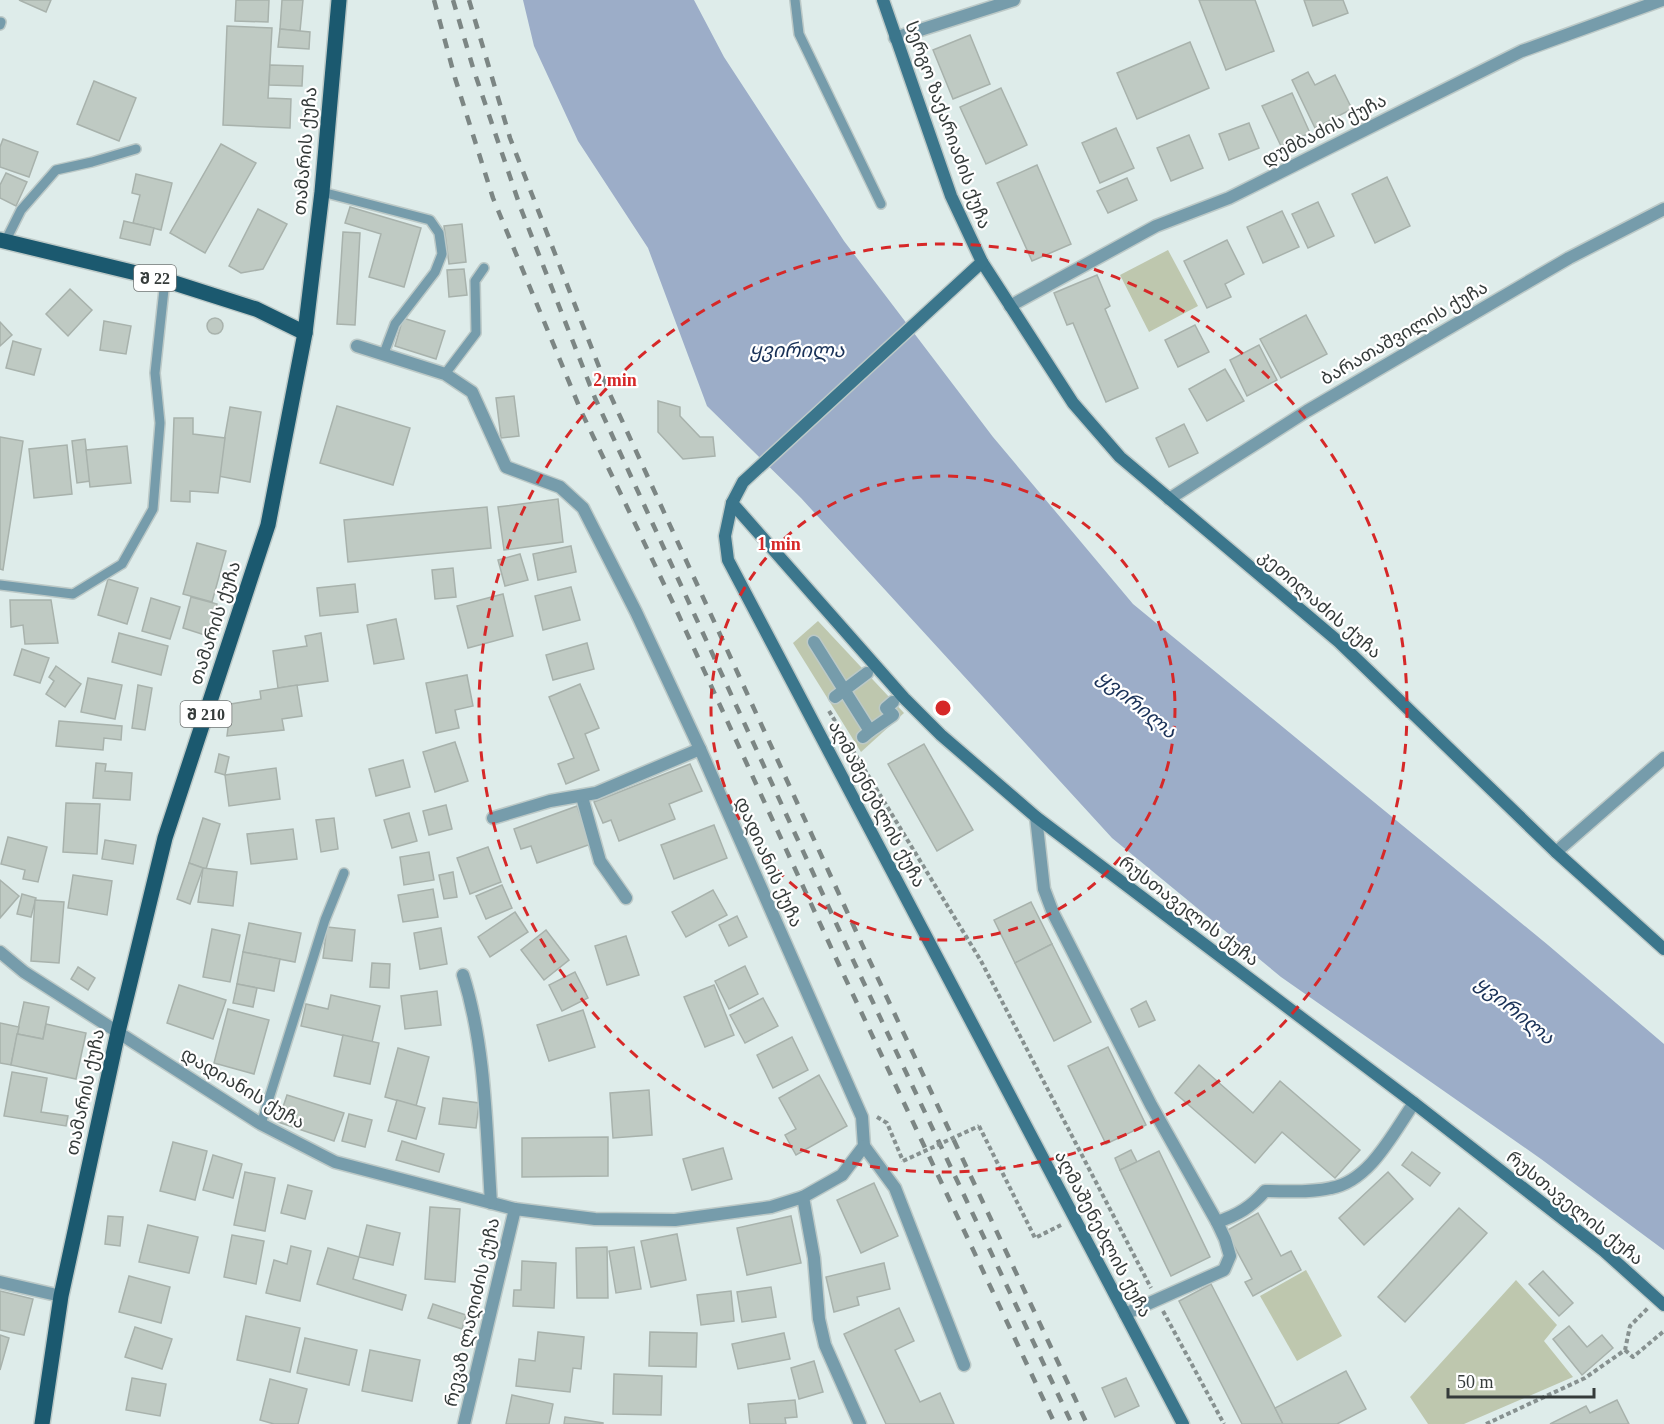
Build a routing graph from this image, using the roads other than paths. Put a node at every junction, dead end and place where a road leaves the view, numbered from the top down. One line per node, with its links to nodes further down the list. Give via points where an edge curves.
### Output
1 (339, 0): 8 (main road, თამარის ქუჩა / შ 210)
2 (795, 0): 9 (lane, via 799,34)
3 (883, 0): 6 (street, სერგო ზაქარიაძის ქუჩა)
4 (1014, 0): 6 (street)
5 (1662, 0): 15 (street, დუმბაძის ქუჩა, via 1522,51 1229,198 1156,226)
6 (895, 38): 12 (street, სერგო ზაქარიაძის ქუჩა, via 951,196)
7 (136, 149): 11 (lane, via 56,170 21,210)
8 (322, 192): 16 (main road, თამარის ქუჩა / შ 210); 18 (lane, via 430,220 439,233 442,254 435,272 395,324)
9 (881, 204)
10 (1664, 209): 20 (street, ბარათაშვილის ქუჩა, via 1569,258 1317,405)
11 (3, 241): 14 (main road, შ 22)
12 (982, 262): 15 (street, კეთილაძის ქუჩა); 21 (street, აღმაშენებლის ქუჩა, via 743,482)
13 (484, 268): 19 (lane, via 475,281 476,333)
14 (165, 280): 16 (main road, შ 22, via 256,309); 22 (lane, via 155,373 160,423 153,509 122,564 73,594)
15 (1010, 306): 20 (street, კეთილაძის ქუჩა, via 1073,403 1120,457)
16 (305, 333): 38 (main road, თამარის ქუჩა / შ 210, via 268,525 165,838)
17 (357, 346): 18 (street, დადიანის ქუჩა)
18 (384, 353): 19 (street, დადიანის ქუჩა)
19 (445, 374): 27 (street, დადიანის ქუჩა, via 472,392 506,467 560,487 583,507)
20 (1169, 499): 32 (street, კეთილაძის ქუჩა, via 1339,642)
21 (732, 503): 30 (street, რუსთაველის ქუჩა, via 904,698); 49 (street, აღმაშენებლის ქუჩა, via 725,536 728,560)
22 (0, 585)
23 (814, 642): 25 (street)
24 (867, 673): 25 (street)
25 (840, 693): 26 (street, via 866,734 892,715 886,708)
26 (893, 702)
27 (700, 749): 29 (street); 41 (street, დადიანის ქუჩა, via 861,1117)
28 (1664, 758): 32 (street)
29 (582, 797): 31 (street, via 550,801); 34 (street, via 600,861)
30 (1036, 817): 39 (street, რუსთაველის ქუჩა); 45 (street, via 1044,889 1053,913 1151,1105)
31 (493, 819)
32 (1556, 852): 35 (street, კეთილაძის ქუჩა)
33 (344, 873): 40 (lane, via 325,920)
34 (626, 898)
35 (1664, 949)
36 (0, 952): 38 (street, დადიანის ქუჩა, via 24,972)
37 (463, 975): 43 (street, via 474,1009)
38 (118, 1032): 40 (street, დადიანის ქუჩა); 47 (main road, თამარის ქუჩა / შ 210)
39 (1414, 1104): 45 (street, via 1378,1154 1346,1184 1265,1191 1238,1215); 48 (street, რუსთაველის ქუჩა, via 1604,1251)
40 (261, 1124): 43 (street, დადიანის ქუჩა, via 335,1162)
41 (864, 1146): 42 (street, დადიანის ქუჩა, via 842,1175); 50 (street, via 895,1188)
42 (803, 1197): 44 (street, დადიანის ქუჩა, via 771,1207 675,1220 596,1219); 53 (street, via 823,1336)
43 (491, 1203): 44 (street, დადიანის ქუჩა)
44 (515, 1209): 52 (street, რევაზ ლაღიძის ქუჩა)
45 (1217, 1222): 49 (street, via 1230,1256 1224,1269)
46 (0, 1282): 47 (street)
47 (61, 1296): 51 (main road, თამარის ქუჩა / შ 210)
48 (1660, 1302)
49 (1125, 1314): 54 (street, აღმაშენებლის ქუჩა)
50 (964, 1365)
51 (42, 1424)
52 (464, 1424)
53 (860, 1424)
54 (1183, 1424)

